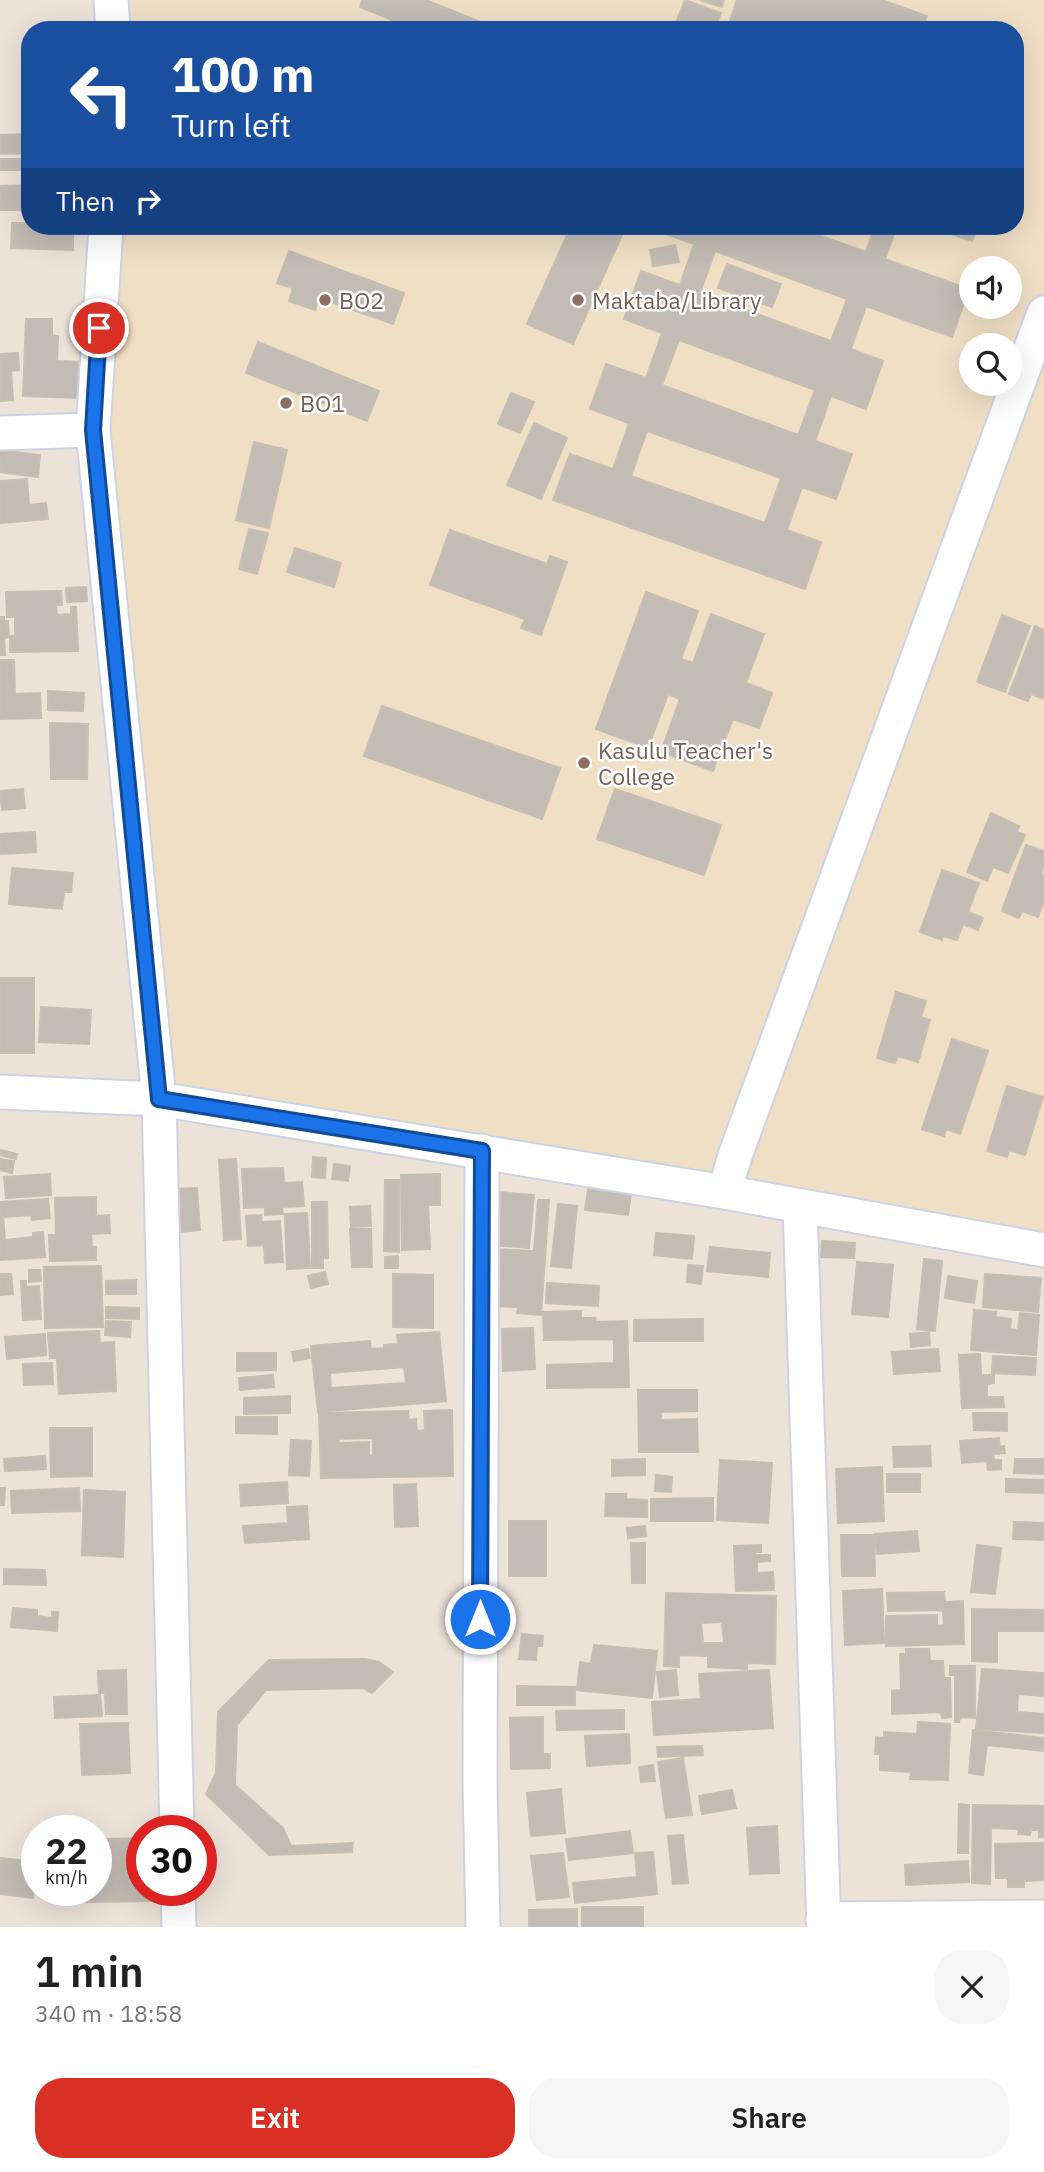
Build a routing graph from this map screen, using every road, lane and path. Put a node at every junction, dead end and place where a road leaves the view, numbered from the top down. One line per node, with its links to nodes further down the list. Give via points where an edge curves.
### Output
1 (111, 0): 2 (street)
2 (112, 21)
3 (105, 235): 5 (street)
4 (1044, 313): 10 (street)
5 (93, 430): 6 (street); 8 (street)
6 (0, 432)
7 (0, 1091): 8 (street)
8 (159, 1099): 9 (street); 13 (street)
9 (482, 1151): 10 (street); 18 (street)
10 (724, 1192): 11 (street)
11 (800, 1207): 12 (street); 16 (street)
12 (1044, 1250)
13 (177, 1815)
14 (178, 1906): 17 (street)
15 (1044, 1917): 16 (street)
16 (823, 1923)
17 (179, 1927)
18 (483, 1927)

